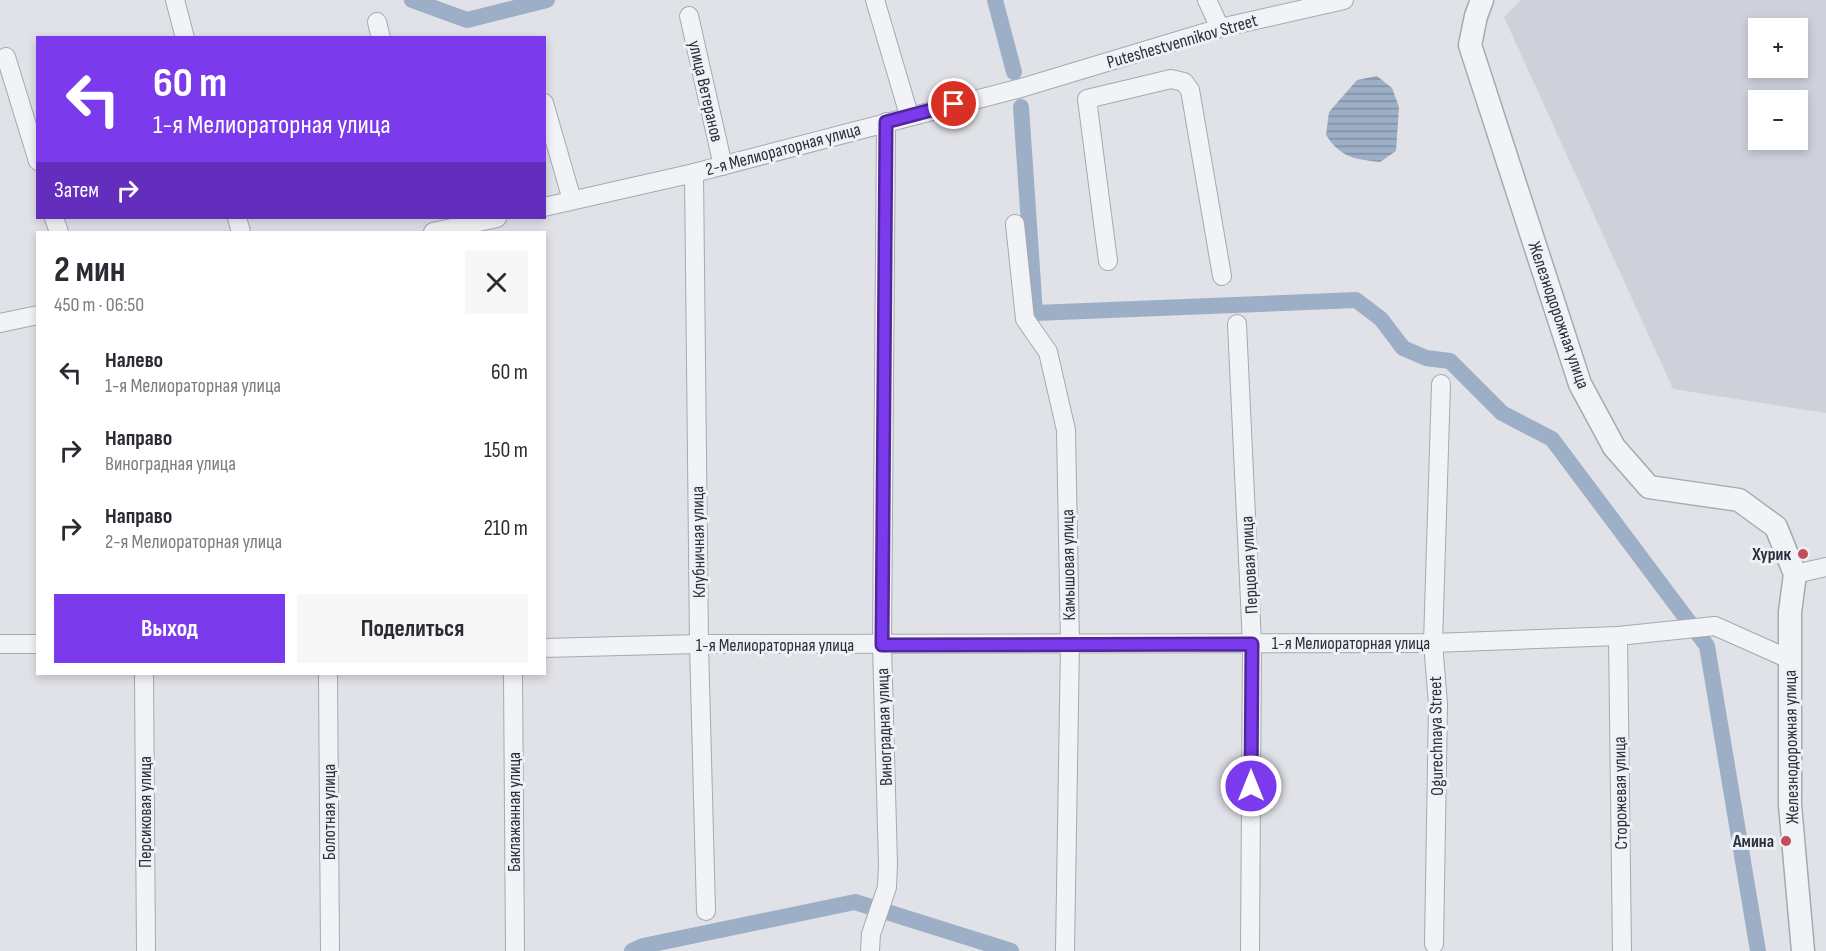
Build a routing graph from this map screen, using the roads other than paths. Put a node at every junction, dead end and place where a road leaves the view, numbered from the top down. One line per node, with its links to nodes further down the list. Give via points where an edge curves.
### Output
1 (175, 0): 9 (street)
2 (875, 0): 15 (street)
3 (1207, 0): 8 (street)
4 (1344, 0): 6 (street, Puteshestvennikov Street)
5 (1482, 0): 32 (street, Железнодорожная улица, via 1470,45 1580,384 1614,447 1649,487 1739,500 1776,527)
6 (1316, 3): 8 (street, Puteshestvennikov Street)
7 (689, 16): 18 (street, улица Ветеранов)
8 (1220, 28): 11 (street, Puteshestvennikov Street)
9 (184, 36)
10 (6, 57): 17 (street)
11 (1082, 70): 12 (street, Puteshestvennikov Street); 13 (street)
12 (1021, 87): 15 (street, 2-я Мелиораторная улица)
13 (1087, 99): 25 (street); 26 (street, via 1171,79 1184,82 1190,90)
14 (546, 110): 20 (street)
15 (909, 116): 16 (street, 2-я Мелиораторная улица)
16 (886, 122): 18 (street, 2-я Мелиораторная улица); 40 (street, Виноградная улица)
17 (36, 154)
18 (723, 166): 19 (street, 2-я Мелиораторная улица)
19 (694, 173): 20 (street, 2-я Мелиораторная улица); 38 (street, Клубничная улица)
20 (572, 200): 21 (street, 2-я Мелиораторная улица)
21 (546, 206)
22 (490, 219): 24 (street)
23 (1016, 224): 34 (street, Камышовая улица, via 1025,319 1048,352 1066,430)
24 (435, 227)
25 (1108, 261)
26 (1222, 276)
27 (36, 315): 28 (street)
28 (0, 323)
29 (1237, 324): 39 (street, Перцовая улица)
30 (1441, 384): 35 (street, Ogurechnaya Street)
31 (1826, 567): 32 (street)
32 (1794, 574): 42 (street, Железнодорожная улица)
33 (1618, 636): 35 (street, 1-я Мелиораторная улица); 42 (street, 1-я Мелиораторная улица, via 1715,626); 54 (street, Сторожевая улица)
34 (1070, 643): 39 (street, 1-я Мелиораторная улица); 40 (street, 1-я Мелиораторная улица); 52 (street, Камышовая улица)
35 (1433, 643): 39 (street, 1-я Мелиораторная улица); 48 (street, Ogurechnaya Street, via 1438,704)
36 (0, 644): 37 (street)
37 (36, 644)
38 (699, 644): 40 (street, 1-я Мелиораторная улица); 41 (street, 1-я Мелиораторная улица); 46 (street, Клубничная улица)
39 (1252, 644): 53 (street, Перцовая улица)
40 (882, 645): 47 (street, Виноградная улица, via 888,864 887,887)
41 (546, 648)
42 (1790, 659): 55 (street, Железнодорожная улица, via 1790,805)
43 (144, 675): 49 (street, Персиковая улица)
44 (328, 675): 50 (street, Болотная улица)
45 (513, 675): 51 (street, Баклажанная улица)
46 (706, 910)
47 (870, 943)
48 (1434, 944)
49 (146, 951)
50 (330, 951)
51 (515, 951)
52 (1065, 951)
53 (1250, 951)
54 (1622, 951)
55 (1803, 951)

